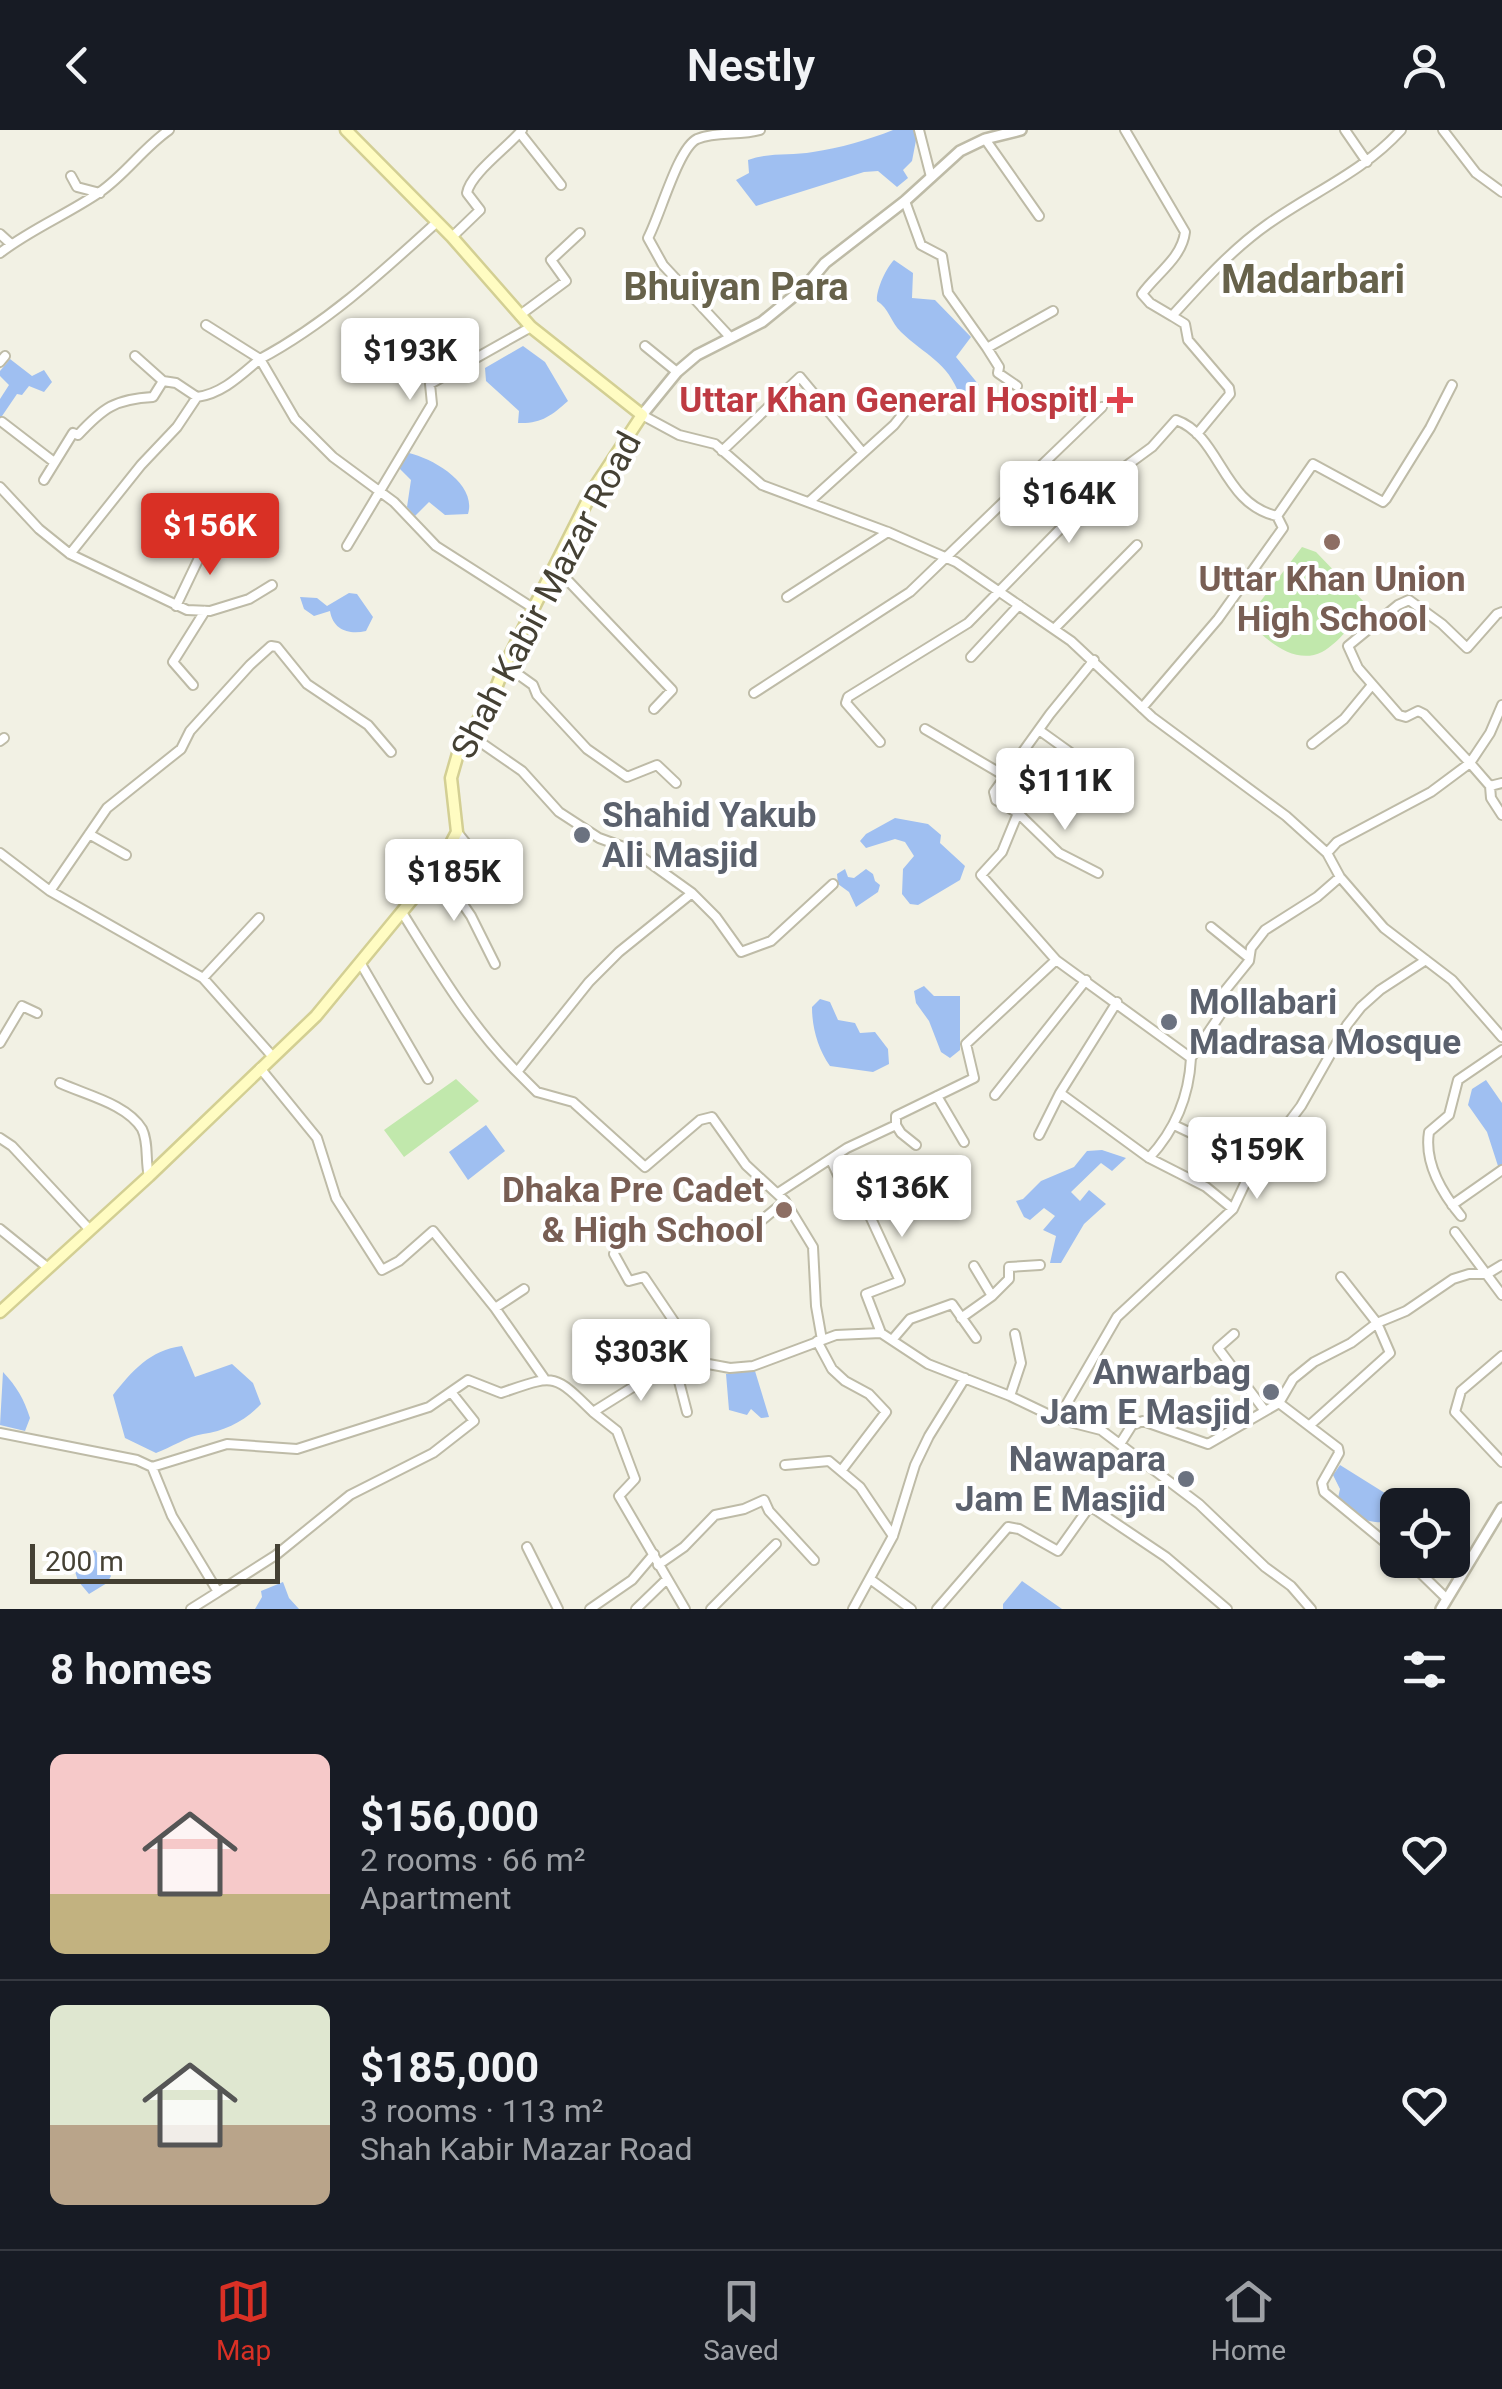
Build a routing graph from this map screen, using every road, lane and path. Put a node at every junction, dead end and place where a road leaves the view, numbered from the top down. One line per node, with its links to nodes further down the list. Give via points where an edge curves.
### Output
1 (169, 130): 17 (street)
2 (346, 130): 20 (main road)
3 (760, 130): 31 (street, via 708,136 687,146 648,238 663,265)
4 (920, 130): 14 (street)
5 (1021, 130): 11 (street, Shah Kabir Mazar Road)
6 (1125, 130): 28 (street, via 1185,232 1169,265 1142,294)
7 (1345, 130): 12 (street)
8 (1401, 130): 12 (street)
9 (1443, 130): 16 (street, via 1476,173)
10 (521, 132): 15 (street); 23 (street, via 472,179 467,193 480,210)
11 (985, 140): 14 (street, Shah Kabir Mazar Road, via 960,151); 19 (street)
12 (1367, 162): 28 (street, via 1236,248)
13 (72, 176): 17 (street, via 77,186)
14 (932, 177): 18 (street, Shah Kabir Mazar Road)
15 (561, 186)
16 (1502, 192)
17 (100, 193): 24 (street)
18 (905, 201): 31 (street, Shah Kabir Mazar Road, via 762,322); 33 (street, via 921,245 942,256 948,293)
19 (1039, 216)
20 (437, 222): 23 (main road); 35 (street, via 349,301)
21 (580, 233): 27 (street, via 551,260 566,281)
22 (0, 234): 24 (street)
23 (452, 237): 27 (main road)
24 (11, 244): 25 (street)
25 (0, 253)
26 (1053, 311): 33 (street)
27 (520, 315): 30 (main road)
28 (1172, 316): 45 (street, via 1185,324 1188,340 1229,388)
29 (206, 325): 35 (street)
30 (531, 327): 43 (main road); 51 (street, via 430,384 432,404)
31 (730, 337): 36 (street, Shah Kabir Mazar Road)
32 (645, 346): 36 (street)
33 (987, 348): 39 (street, via 998,373)
34 (135, 356): 37 (street)
35 (260, 359): 40 (street, via 234,381); 51 (street, via 312,438)
36 (677, 372): 43 (street, Shah Kabir Mazar Road)
37 (163, 381): 40 (street); 48 (street, via 153,396 106,407 73,434)
38 (1452, 385): 53 (street, via 1383,502 1314,464)
39 (1017, 386)
40 (197, 397): 58 (street)
41 (915, 399): 47 (street)
42 (1102, 406): 59 (street)
43 (642, 415): 46 (street); 60 (main road, Shah Kabir Mazar Road, via 594,488)
44 (2, 422): 48 (street)
45 (1198, 434): 53 (street, via 1238,494); 62 (street, via 1182,422 1171,424)
46 (722, 451): 47 (street, via 800,377); 52 (street, via 762,485)
47 (863, 453): 52 (street)
48 (54, 462): 49 (street)
49 (44, 480)
50 (0, 487): 58 (street)
51 (378, 490): 57 (street); 66 (street, via 436,546)
52 (808, 502): 54 (street)
53 (1277, 516): 77 (street, via 1283,528)
54 (888, 532): 59 (street); 63 (street)
55 (210, 535): 65 (street)
56 (1136, 545): 69 (street)
57 (346, 546)
58 (70, 554): 65 (street)
59 (948, 558): 62 (street); 75 (street, via 910,592)
60 (555, 567): 66 (main road, Shah Kabir Mazar Road); 78 (street, via 672,690)
61 (272, 586): 67 (street)
62 (999, 592): 64 (street); 82 (street, via 952,635 848,697 846,703)
63 (788, 597)
64 (1019, 605): 69 (street); 70 (street)
65 (176, 606): 67 (street)
66 (532, 608): 72 (main road, Shah Kabir Mazar Road)
67 (205, 610): 73 (street, via 173,662)
68 (1502, 612): 74 (street, via 1466,648 1410,600 1398,605 1348,646)
69 (1054, 629): 71 (street)
70 (971, 657)
71 (1094, 660): 77 (street); 80 (street)
72 (505, 665): 81 (main road, Shah Kabir Mazar Road); 87 (street, via 533,685 606,764 627,777 656,765)
73 (193, 684)
74 (1372, 685): 83 (street); 85 (street, via 1399,715 1424,714)
75 (754, 694)
76 (1502, 705): 85 (street)
77 (1142, 708): 96 (street)
78 (654, 710)
79 (924, 729): 86 (street)
80 (1040, 730): 86 (street); 90 (street)
81 (470, 735): 93 (main road, Shah Kabir Mazar Road, via 451,778); 104 (street, via 522,771 559,812 632,850)
82 (880, 742)
83 (1312, 744)
84 (391, 752): 94 (street, via 368,725 307,684 271,646 181,748 127,789)
85 (1470, 763): 89 (street); 96 (street)
86 (1005, 776): 91 (street, via 994,796)
87 (676, 783)
88 (1502, 783): 89 (street)
89 (1490, 786): 92 (street)
90 (1122, 802)
91 (1018, 813): 99 (street, via 1060,853); 109 (street, via 1002,852 981,875)
92 (1502, 815)
93 (457, 832): 98 (main road); 100 (street)
94 (89, 834): 97 (street); 103 (street)
95 (0, 853): 103 (street)
96 (1326, 853): 101 (street)
97 (126, 855)
98 (438, 868): 105 (main road); 112 (street)
99 (1098, 873)
100 (486, 877)
101 (1340, 877): 108 (street, via 1265,930); 110 (street, via 1384,928)
102 (833, 884): 104 (street, via 771,941 741,952)
103 (50, 891): 113 (street)
104 (692, 893): 123 (street, via 599,972)
105 (404, 914): 111 (main road); 123 (street, via 458,1004)
106 (258, 918): 113 (street)
107 (1211, 926): 108 (street)
108 (1248, 957): 121 (street, via 1215,1003 1220,1015)
109 (1056, 960): 114 (street); 128 (street, via 966,1044 974,1078)
110 (1426, 960): 117 (street); 138 (street, via 1361,1007)
111 (361, 964): 120 (main road); 124 (street)
112 (495, 964)
113 (203, 978): 120 (street)
114 (1086, 980): 115 (street); 127 (street)
115 (1117, 1002): 121 (street); 126 (street)
116 (36, 1013): 118 (street, via 22,1006)
117 (1502, 1037)
118 (0, 1043)
119 (1502, 1050): 141 (street, via 1458,1080 1449,1115 1429,1132 1430,1161)
120 (272, 1057): 122 (main road)
121 (1191, 1058): 130 (street)
122 (260, 1068): 139 (main road); 158 (street, via 317,1138 336,1198 382,1270 432,1231)
123 (516, 1072): 140 (street, via 537,1092 573,1102 644,1167 712,1117 750,1170)
124 (428, 1080)
125 (60, 1083): 139 (street, via 134,1121 143,1131)
126 (1060, 1093): 131 (street); 135 (street)
127 (995, 1095)
128 (938, 1096): 129 (street, via 896,1116); 133 (street)
129 (896, 1125): 134 (street); 136 (street)
130 (1174, 1125): 135 (street); 138 (street)
131 (1040, 1135)
132 (0, 1138): 145 (street)
133 (964, 1142)
134 (916, 1144)
135 (1150, 1158): 142 (street)
136 (831, 1160): 140 (street, via 806,1172); 163 (street, via 856,1214 869,1214 900,1281 866,1294)
137 (1502, 1170): 141 (street)
138 (1250, 1175): 142 (street)
139 (150, 1176): 145 (main road)
140 (781, 1197): 147 (street, via 761,1221); 168 (street, via 813,1247)
141 (1452, 1206): 143 (street)
142 (1232, 1209): 179 (street, via 1117,1317)
143 (1461, 1216)
144 (0, 1229): 152 (street)
145 (90, 1230): 152 (main road)
146 (1455, 1232): 153 (street)
147 (734, 1236)
148 (614, 1254): 162 (street, via 628,1281 644,1277)
149 (1040, 1264): 157 (street, via 1009,1267 1008,1279)
150 (1502, 1265): 153 (street)
151 (974, 1266): 157 (street)
152 (47, 1267): 159 (main road)
153 (1487, 1274): 156 (street); 161 (street, via 1453,1278)
154 (1342, 1276): 161 (street)
155 (524, 1289): 158 (street)
156 (1502, 1294)
157 (992, 1296): 160 (street)
158 (495, 1308): 171 (street)
159 (0, 1312)
160 (961, 1318): 166 (street); 167 (street, via 952,1304 910,1319)
161 (1377, 1323): 175 (street, via 1294,1378); 180 (street, via 1390,1352)
162 (679, 1329)
163 (882, 1333): 167 (street); 168 (street)
164 (1015, 1334): 174 (street, via 1021,1363)
165 (1234, 1334): 176 (street, via 1218,1348)
166 (976, 1338)
167 (892, 1340): 172 (street)
168 (820, 1341): 170 (street, via 753,1366); 186 (street, via 832,1369 886,1412)
169 (1502, 1356): 183 (street, via 1461,1391 1455,1412)
170 (674, 1366): 177 (street); 178 (street)
171 (544, 1378): 173 (street, via 501,1394 468,1380); 177 (street, via 564,1382)
172 (965, 1378): 174 (street); 190 (street, via 928,1436)
173 (451, 1392): 185 (street, via 429,1408 297,1449 227,1444); 200 (street, via 474,1420 434,1452 350,1495)
174 (1010, 1396): 179 (street)
175 (1279, 1404): 176 (street); 180 (street)
176 (1265, 1410): 182 (street, via 1208,1444 1143,1421)
177 (593, 1412): 194 (street, via 617,1431 634,1469 635,1479 619,1496)
178 (687, 1412)
179 (1058, 1419): 182 (street, via 1100,1430)
180 (1310, 1425): 191 (street, via 1338,1448 1324,1492)
181 (0, 1433): 185 (street)
182 (1120, 1444): 212 (street, via 1199,1504)
183 (1502, 1462)
184 (785, 1464): 186 (street, via 829,1461)
185 (152, 1467): 200 (street, via 172,1516)
186 (841, 1471): 190 (street)
187 (1502, 1508): 188 (street)
188 (1492, 1521): 189 (street); 201 (street)
189 (1502, 1528)
190 (893, 1536): 199 (street)
191 (1380, 1537)
192 (776, 1544): 207 (street)
193 (527, 1547): 203 (street)
194 (654, 1554): 196 (street); 204 (street, via 632,1580)
195 (814, 1560): 196 (street, via 764,1500 715,1516)
196 (658, 1565): 198 (street)
197 (1425, 1578): 201 (street)
198 (666, 1579): 205 (street); 206 (street)
199 (870, 1579): 208 (street); 209 (street)
200 (218, 1592): 202 (street)
201 (1446, 1598): 213 (street)
202 (191, 1609)
203 (558, 1609)
204 (590, 1609)
205 (636, 1609)
206 (685, 1609)
207 (711, 1609)
208 (853, 1609)
209 (911, 1609)
210 (937, 1609): 211 (street, via 1008,1527 1058,1551 1090,1506 1166,1556)
211 (1227, 1609)
212 (1311, 1609)
213 (1441, 1609)

